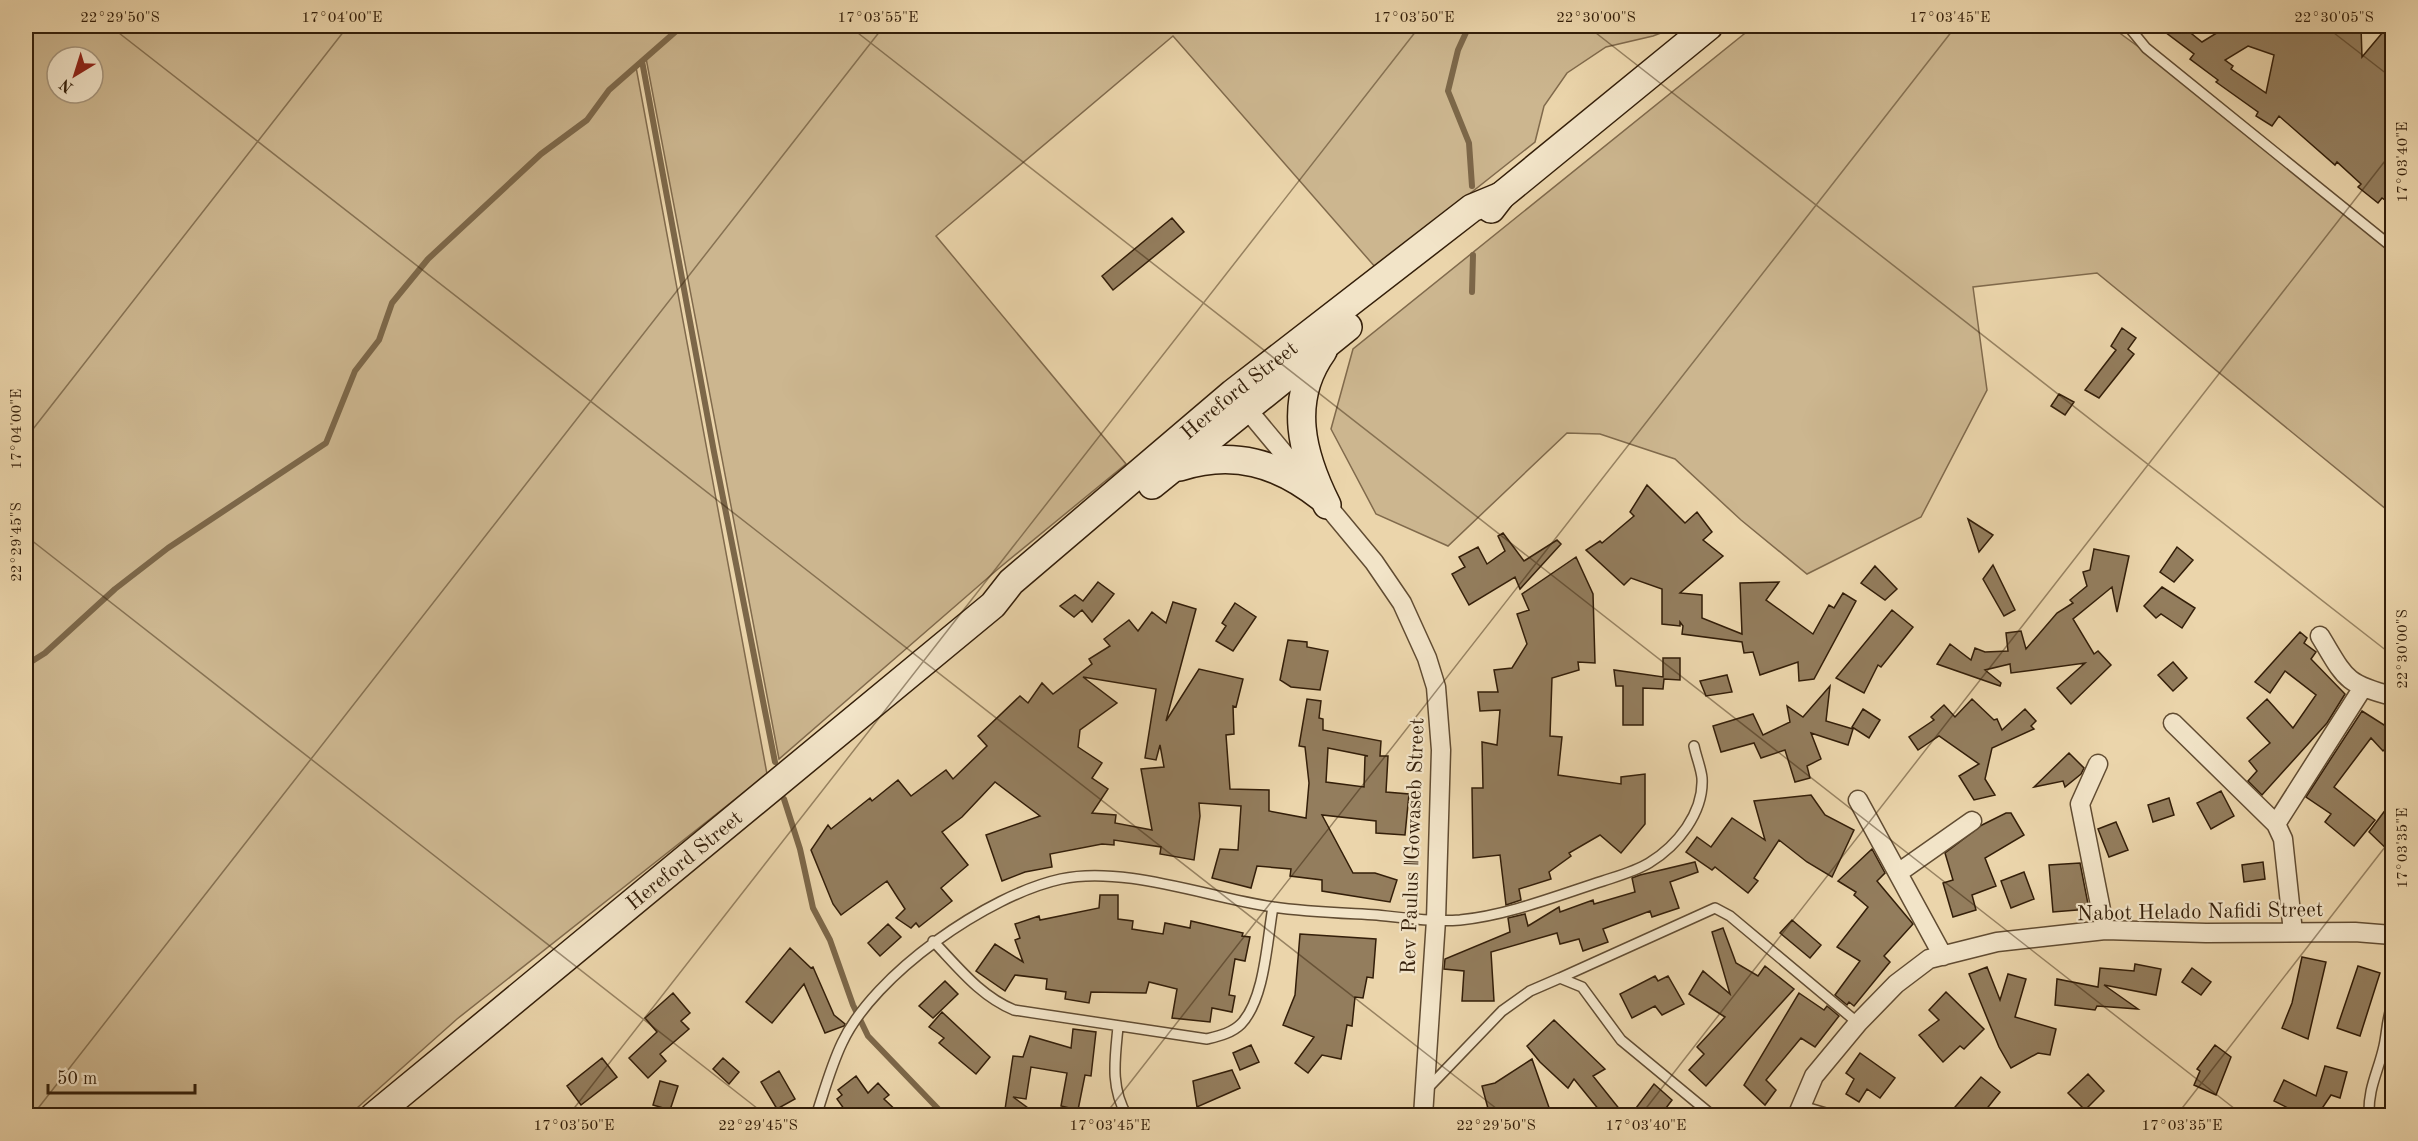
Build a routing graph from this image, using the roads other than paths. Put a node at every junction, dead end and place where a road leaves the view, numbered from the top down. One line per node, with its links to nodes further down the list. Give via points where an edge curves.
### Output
1 (1709, 26): 3 (main road, Hereford Street)
2 (2128, 26): 4 (lane, via 2146,48)
3 (1501, 196): 5 (main road, Hereford Street, via 1483,220); 6 (main road, Hereford Street, via 1472,208)
4 (2392, 247)
5 (1330, 340): 6 (main road, Hereford Street); 8 (main road, via 1309,377 1302,420 1303,447)
6 (1240, 401): 7 (main road, Hereford Street); 8 (street, Rev Paulus ǁGowaseb Street); 9 (main road, Hereford Street, via 1011,582)
7 (1170, 471): 8 (main road, via 1212,459 1257,462 1300,480); 9 (main road, Hereford Street, via 1020,592)
8 (1324, 501): 21 (street, Rev Paulus ǁGowaseb Street, via 1402,603 1436,687 1441,750)
9 (993, 605): 33 (main road, Hereford Street)
10 (2320, 636): 11 (street, via 2345,676)
11 (2362, 689): 12 (street); 18 (street)
12 (2392, 696)
13 (2173, 723): 18 (street)
14 (1694, 746): 21 (lane, via 1702,778 1700,801 1675,843 1648,864 1516,909 1459,920)
15 (2098, 764): 22 (street, via 2080,804)
16 (1858, 800): 19 (street)
17 (1972, 821): 19 (street)
18 (2276, 824): 23 (street, via 2283,839)
19 (1898, 873): 26 (street)
20 (1273, 907): 21 (lane); 25 (lane, via 1133,879 1082,876 1032,888 975,915); 30 (lane, via 1257,995 1251,1011 1239,1025 1224,1035 1207,1039)
21 (1436, 920): 31 (street, Rev Paulus ǁGowaseb Street)
22 (2105, 930): 23 (street, Nabot Helado Nafidi Street); 26 (street, Nabot Helado Nafidi Street, via 1997,942)
23 (2293, 932): 24 (street, Nabot Helado Nafidi Street)
24 (2392, 935)
25 (933, 941): 30 (lane, via 996,1003 1014,1010); 34 (lane, via 863,1011 842,1041)
26 (1943, 956): 29 (street, Nabot Helado Nafidi Street, via 1929,959 1896,984)
27 (1560, 978): 29 (lane, via 1715,908 1730,916); 31 (lane, via 1530,991 1502,1011); 37 (lane, via 1582,987 1621,1040)
28 (2392, 1005): 39 (lane, via 2368,1096)
29 (1858, 1023): 32 (street, Nabot Helado Nafidi Street, via 1814,1076)
30 (1118, 1028): 35 (lane, via 1114,1075 1118,1100)
31 (1423, 1093): 36 (street, Rev Paulus ǁGowaseb Street)
32 (1800, 1111): 38 (lane)
33 (374, 1116)
34 (816, 1116)
35 (1127, 1116)
36 (1423, 1116)
37 (1713, 1116)
38 (1836, 1116)
39 (2368, 1116)

